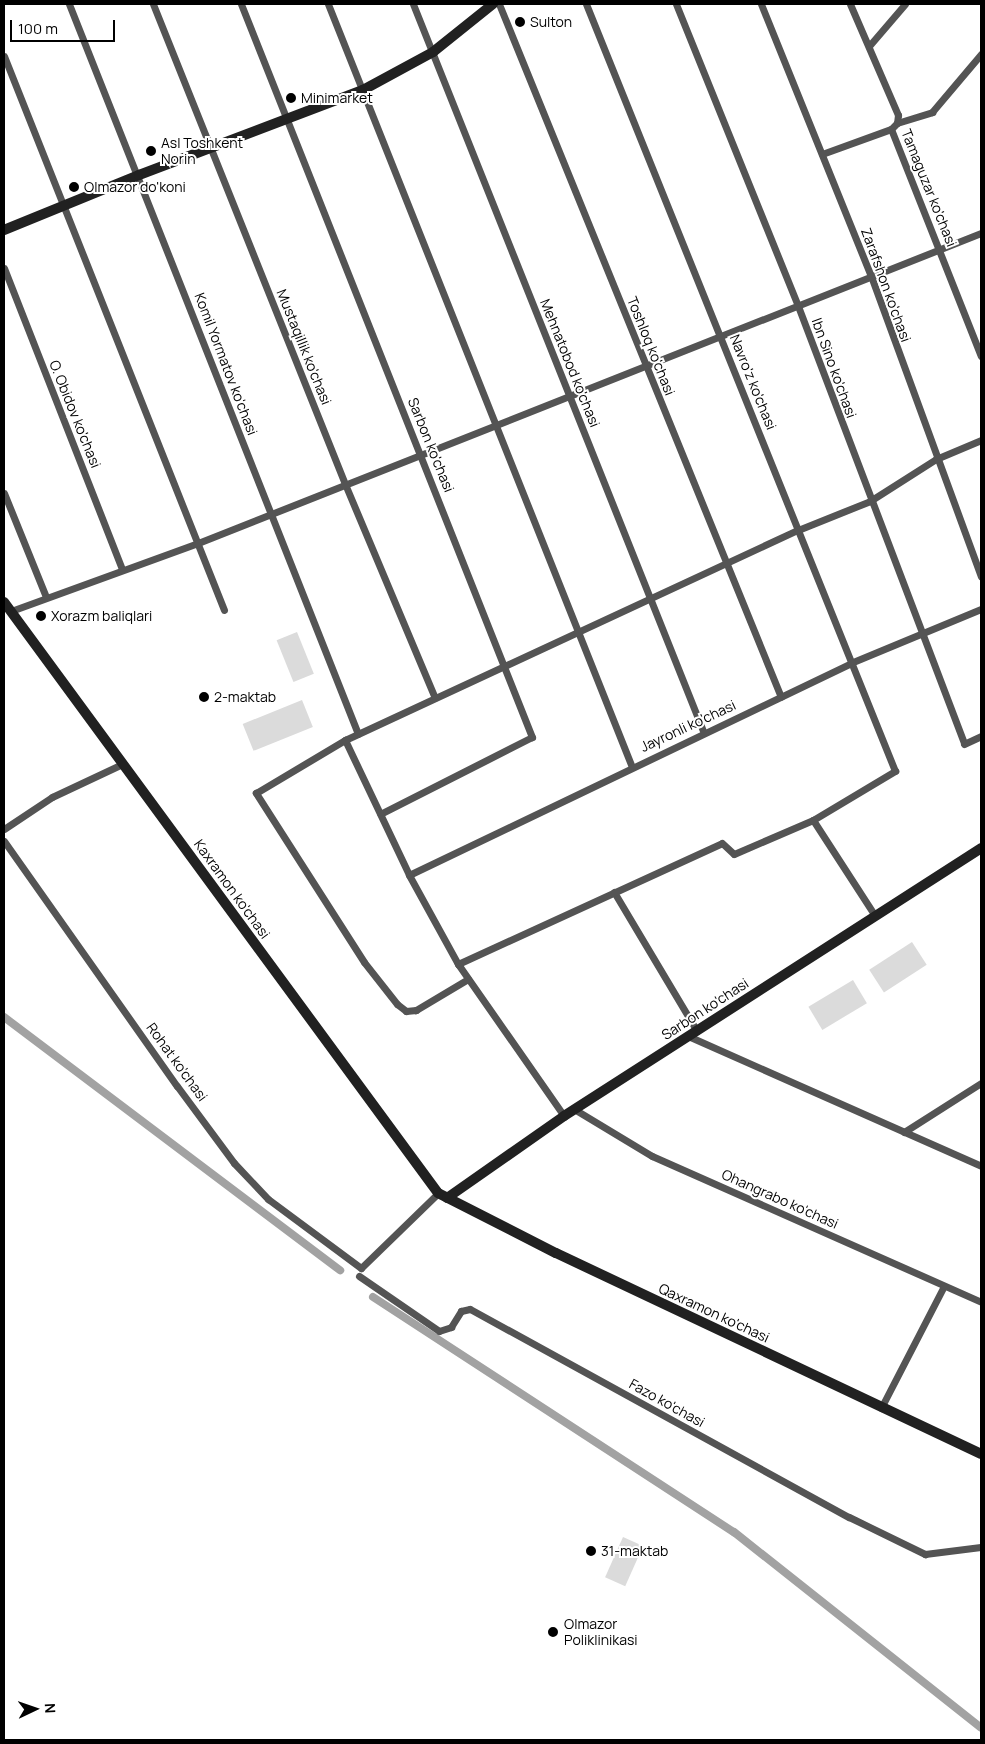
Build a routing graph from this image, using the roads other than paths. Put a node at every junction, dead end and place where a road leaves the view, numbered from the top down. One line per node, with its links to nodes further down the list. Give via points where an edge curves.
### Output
1 (69, 4): 23 (street, Komil Yormatov ko'chasi)
2 (153, 4): 21 (street, Mustaqillik ko'chasi)
3 (241, 4): 18 (street, Sarbon ko'chasi)
4 (328, 4): 17 (street)
5 (413, 4): 14 (street, Mehnatobod ko'chasi)
6 (493, 4): 14 (street)
7 (499, 4): 33 (street, Toshloq ko'chasi)
8 (586, 4): 31 (street, Navro'z ko'chasi)
9 (676, 4): 30 (street, Ibn Sino ko'chasi)
10 (761, 4): 22 (street, Zarafshon ko'chasi)
11 (850, 4): 13 (street, Tamaguzar ko'chasi)
12 (905, 4): 13 (street)
13 (869, 46): 19 (street, Tamaguzar ko'chasi, via 898,115)
14 (433, 52): 17 (street); 34 (street, Mehnatobod ko'chasi)
15 (981, 54): 19 (street, via 932,112)
16 (4, 56): 24 (street)
17 (363, 90): 18 (street); 35 (street)
18 (287, 118): 21 (street); 37 (street, Sarbon ko'chasi)
19 (897, 123): 20 (street, Tamaguzar ko'chasi)
20 (891, 129): 22 (street); 27 (street, Tamaguzar ko'chasi)
21 (211, 147): 23 (street); 39 (street, Mustaqillik ko'chasi)
22 (822, 154): 29 (street, Zarafshon ko'chasi)
23 (139, 174): 24 (street); 42 (street, Komil Yormatov ko'chasi)
24 (64, 204): 25 (street); 44 (street)
25 (4, 230)
26 (981, 233): 27 (street)
27 (940, 249): 29 (street); 32 (street, Tamaguzar ko'chasi)
28 (4, 268): 46 (street, O. Obidov ko'chasi)
29 (871, 276): 30 (street); 38 (street, Zarafshon ko'chasi)
30 (798, 306): 31 (street); 41 (street, Ibn Sino ko'chasi)
31 (721, 337): 33 (street); 43 (street, Navro'z ko'chasi)
32 (981, 356)
33 (646, 367): 34 (street); 45 (street, Toshloq ko'chasi)
34 (569, 396): 35 (street); 49 (street, Mehnatobod ko'chasi)
35 (496, 424): 37 (street); 55 (street)
36 (981, 440): 38 (street)
37 (420, 455): 39 (street); 57 (street, Sarbon ko'chasi)
38 (936, 459): 41 (street); 47 (street, Zarafshon ko'chasi)
39 (344, 484): 42 (street); 59 (street, Mustaqillik ko'chasi)
40 (4, 493): 48 (street)
41 (870, 501): 43 (street); 54 (street, Ibn Sino ko'chasi)
42 (271, 513): 44 (street); 61 (street, Komil Yormatov ko'chasi)
43 (798, 530): 45 (street); 56 (street, Navro'z ko'chasi)
44 (198, 543): 46 (street); 52 (street)
45 (725, 564): 49 (street); 58 (street, Toshloq ko'chasi)
46 (122, 569): 48 (street)
47 (981, 577)
48 (46, 598): 53 (street)
49 (651, 601): 55 (street); 60 (street, Mehnatobod ko'chasi)
50 (4, 602): 53 (street, Kaxramon ko'chasi)
51 (981, 609): 54 (street, Jayronli ko'chasi)
52 (224, 610)
53 (11, 611): 64 (street, Kaxramon ko'chasi)
54 (921, 631): 56 (street, Jayronli ko'chasi); 62 (street, Ibn Sino ko'chasi, via 964,744)
55 (580, 632): 57 (street); 65 (street)
56 (853, 662): 58 (street, Jayronli ko'chasi); 67 (street, Navro'z ko'chasi, via 895,771)
57 (507, 667): 59 (street); 66 (street, Sarbon ko'chasi, via 532,737)
58 (781, 697): 60 (street, Jayronli ko'chasi)
59 (435, 698): 61 (street)
60 (703, 731): 65 (street, Jayronli ko'chasi)
61 (358, 734): 63 (street)
62 (981, 736)
63 (345, 740): 66 (street); 75 (street, via 256,793 364,962 398,1004 406,1011 416,1010)
64 (122, 764): 68 (street, via 52,797); 82 (street, Kaxramon ko'chasi)
65 (632, 767): 71 (street, Jayronli ko'chasi)
66 (380, 814): 71 (street)
67 (813, 820): 72 (street, via 734,854 722,843); 73 (street)
68 (5, 825)
69 (4, 841): 83 (street, Rohat ko'chasi, via 234,1163 268,1199)
70 (981, 848): 73 (street, Sarbon ko'chasi)
71 (409, 875): 74 (street)
72 (614, 892): 74 (street); 76 (street)
73 (875, 916): 76 (street, Sarbon ko'chasi)
74 (458, 964): 75 (street)
75 (468, 979): 79 (street)
76 (693, 1034): 78 (street, Sarbon ko'chasi); 80 (street)
77 (981, 1083): 80 (street)
78 (574, 1109): 79 (street, Sarbon ko'chasi); 84 (street, Ohangrabo ko'chasi, via 652,1156)
79 (564, 1116): 82 (street, Sarbon ko'chasi)
80 (904, 1132): 81 (street)
81 (981, 1166)
82 (442, 1195): 83 (street); 86 (street, Qaxramon ko'chasi, via 547,1249)
83 (360, 1272): 88 (street, Fazo ko'chasi, via 439,1331 451,1327 461,1311 470,1309 849,1517 925,1554)
84 (944, 1286): 85 (street, Ohangrabo ko'chasi); 86 (street)
85 (981, 1302)
86 (881, 1408): 87 (street, Qaxramon ko'chasi)
87 (981, 1454)
88 (981, 1547)

